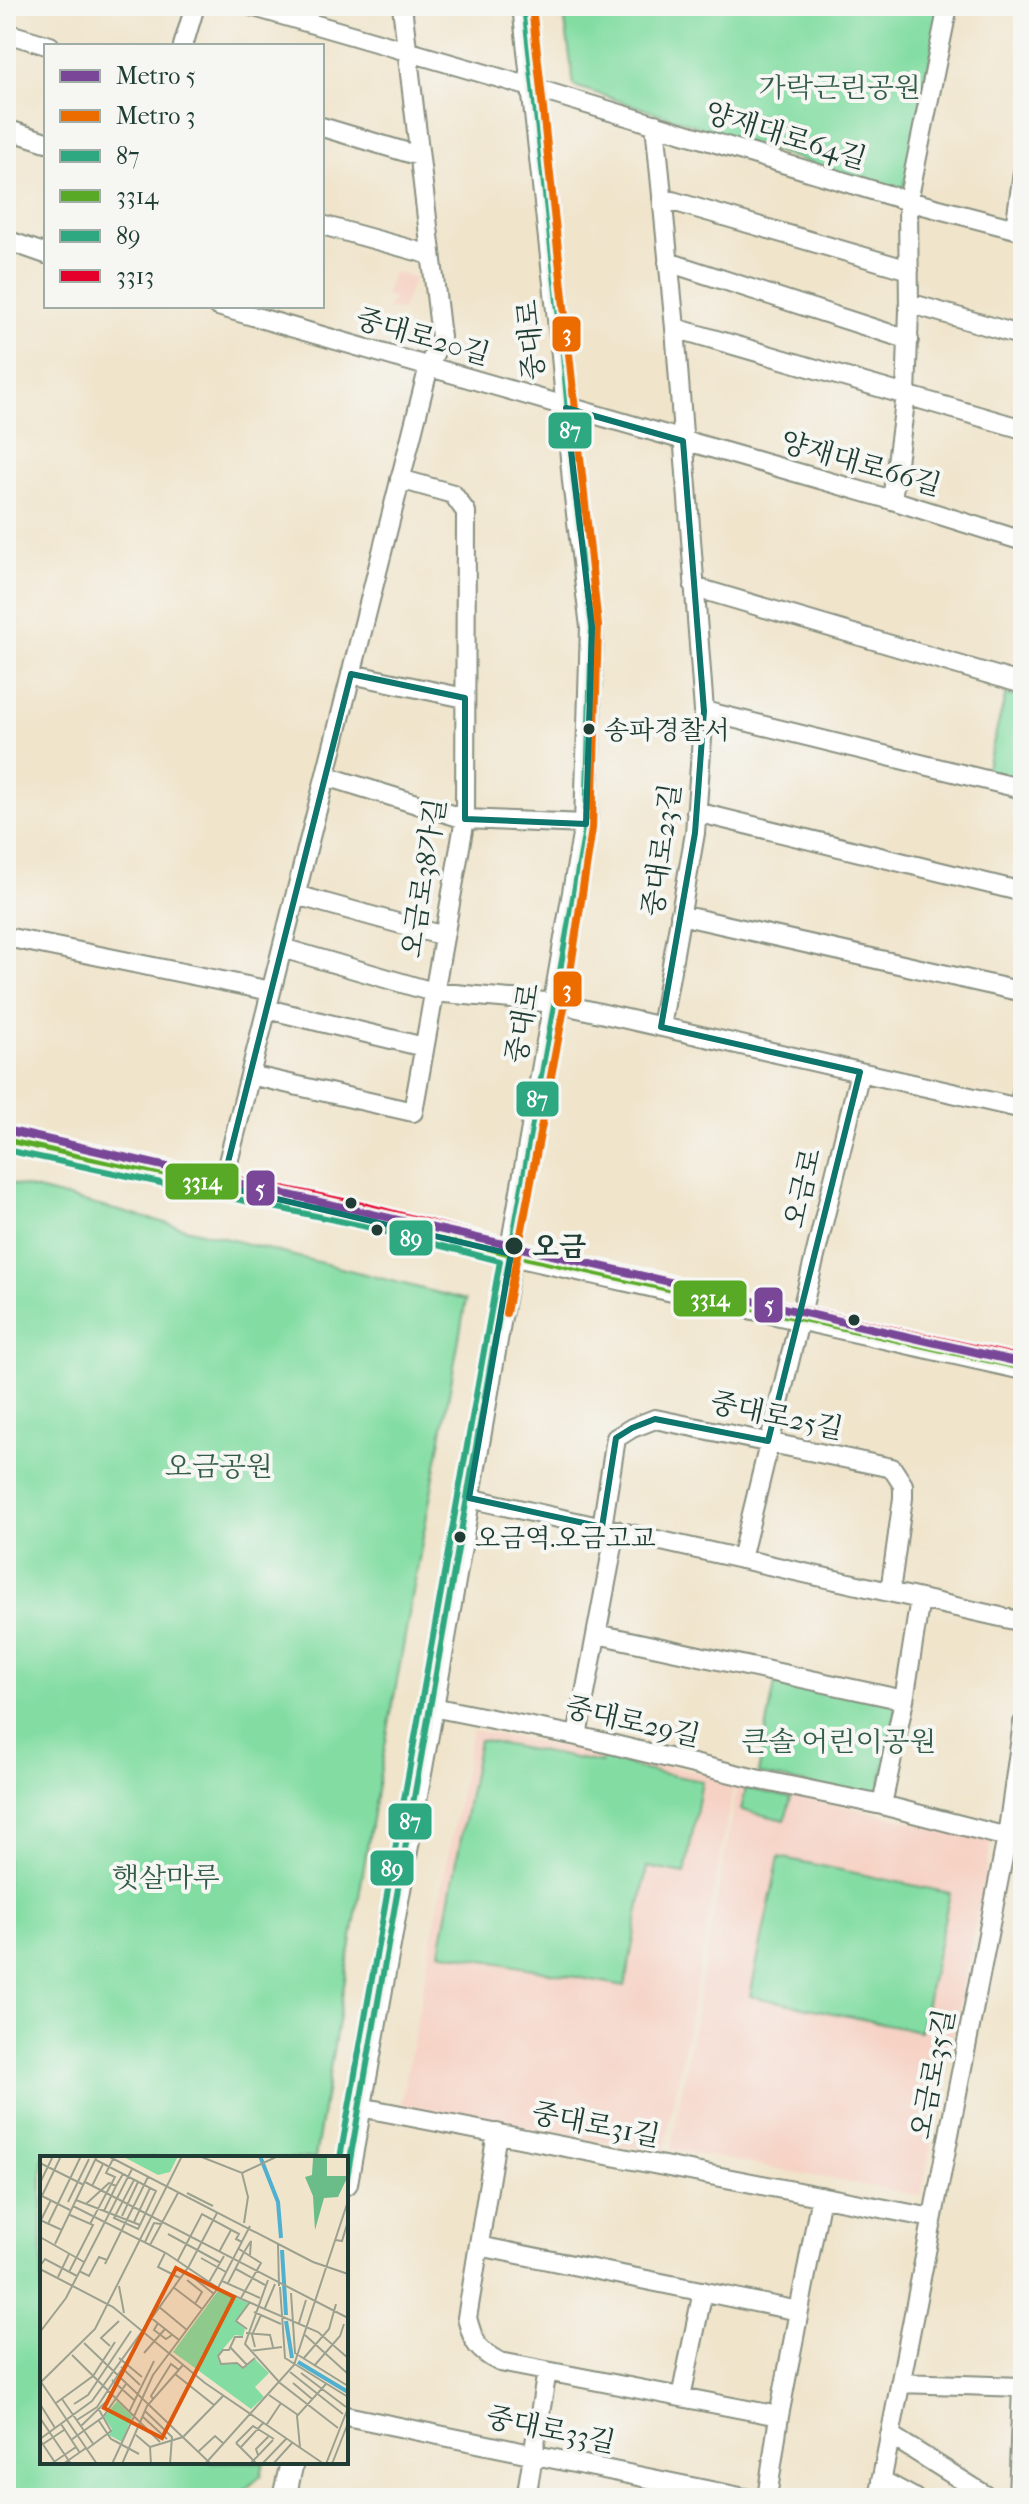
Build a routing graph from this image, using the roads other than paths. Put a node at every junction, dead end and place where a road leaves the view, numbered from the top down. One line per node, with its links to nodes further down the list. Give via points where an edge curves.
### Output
1 (195, 6): 8 (street)
2 (251, 6): 9 (street, 양재대로64길)
3 (402, 6): 9 (street)
4 (524, 6): 10 (main road, 중대로)
5 (948, 6): 18 (street)
6 (6, 33): 7 (street)
7 (44, 44)
8 (184, 44)
9 (406, 51): 10 (street, 양재대로64길); 15 (street)
10 (534, 88): 11 (street, 양재대로64길); 33 (main road, 중대로)
11 (655, 124): 17 (street); 18 (street, 양재대로64길)
12 (324, 128): 15 (street)
13 (6, 129): 14 (street)
14 (44, 141)
15 (419, 156): 23 (street)
16 (1023, 172): 20 (street)
17 (662, 198): 24 (street); 25 (street)
18 (908, 201): 20 (street, 양재대로64길); 25 (street)
19 (324, 226): 23 (street)
20 (1019, 230)
21 (6, 240): 22 (street)
22 (44, 253)
23 (431, 255): 31 (street, via 441,337)
24 (668, 262): 28 (street); 30 (street)
25 (909, 270): 26 (street)
26 (909, 303): 29 (street); 30 (street)
27 (225, 308): 31 (street, 중대로20길)
28 (675, 328): 32 (street); 35 (street)
29 (1023, 336)
30 (909, 340): 32 (street)
31 (429, 366): 33 (street, 중대로20길); 36 (street)
32 (906, 395): 34 (street); 37 (street)
33 (566, 408): 35 (street, 양재대로66길); 48 (main road, 중대로, via 592,627)
34 (1023, 429)
35 (683, 441): 37 (street, 양재대로66길); 39 (street, 중대로23길)
36 (400, 479): 40 (street); 42 (street, 오금로38가길, via 453,494 466,512)
37 (892, 500): 38 (street, 양재대로66길)
38 (1023, 541)
39 (694, 587): 41 (street); 43 (street, 중대로23길)
40 (351, 674): 42 (street); 44 (street)
41 (1023, 684)
42 (465, 698): 47 (street, 오금로38가길)
43 (704, 711): 45 (street); 46 (street, 중대로23길)
44 (326, 776): 47 (street); 50 (street)
45 (1023, 789)
46 (696, 812): 49 (street); 51 (street, 중대로23길)
47 (465, 819): 48 (street); 52 (street, 오금로38가길)
48 (586, 824): 58 (main road, 중대로)
49 (1023, 892)
50 (296, 895): 52 (street); 54 (street)
51 (680, 915): 56 (street); 59 (street, 중대로23길)
52 (444, 936): 55 (street, 오금로38가길)
53 (6, 937): 57 (street)
54 (282, 948): 55 (street); 57 (street)
55 (433, 992): 58 (street); 60 (street, 오금로38가길)
56 (1023, 992)
57 (269, 1000): 60 (street); 62 (street)
58 (556, 1003): 59 (street); 67 (main road, 중대로)
59 (661, 1027): 61 (street)
60 (424, 1047): 62 (street, 오금로38가길, via 413,1112)
61 (860, 1072): 64 (street); 68 (street, 오금로)
62 (250, 1075): 66 (street)
63 (1023, 1087): 64 (street)
64 (1021, 1108)
65 (6, 1140): 66 (main road)
66 (222, 1186): 67 (main road)
67 (511, 1254): 68 (main road); 71 (main road, 중대로)
68 (801, 1318): 69 (main road); 70 (street, 오금로)
69 (1023, 1368)
70 (768, 1441): 72 (street, 중대로25길, via 655,1419 632,1428 616,1438); 73 (street, 오금로); 74 (street, 중대로25길, via 892,1468 903,1485 903,1498)
71 (469, 1498): 72 (street); 79 (main road, 중대로)
72 (609, 1528): 73 (street); 77 (street, 중대로25길)
73 (741, 1559): 74 (street)
74 (890, 1592): 75 (street)
75 (920, 1599): 76 (street); 78 (street)
76 (1023, 1622)
77 (597, 1634): 78 (street); 81 (street, 중대로25길)
78 (904, 1700): 82 (street)
79 (432, 1707): 81 (street, 중대로29길); 84 (main road, 중대로)
80 (1023, 1723): 83 (street, 오금로35길)
81 (577, 1736): 82 (street, 중대로29길)
82 (882, 1805): 83 (street, 중대로29길)
83 (1007, 1837): 88 (street, 오금로35길)
84 (360, 2107): 85 (street, 중대로31길); 86 (main road, 중대로)
85 (497, 2133): 87 (street, 중대로31길); 89 (street)
86 (348, 2172)
87 (821, 2196): 88 (street, 중대로31길); 91 (street)
88 (932, 2218): 93 (street, 오금로35길)
89 (479, 2246): 90 (street); 92 (street, via 467,2318 472,2339 500,2362)
90 (703, 2291): 91 (street); 95 (street)
91 (799, 2311): 97 (street)
92 (547, 2371): 95 (street); 99 (street)
93 (900, 2383): 94 (street); 98 (street, 오금로35길)
94 (1023, 2387): 108 (street)
95 (681, 2397): 97 (street)
96 (348, 2416): 99 (street, 중대로33길)
97 (779, 2416): 105 (street)
98 (890, 2435): 101 (street, 오금로35길); 107 (street)
99 (534, 2453): 103 (street); 104 (street, 중대로33길)
100 (292, 2464): 102 (main road)
101 (880, 2489): 106 (street, 오금로35길)
102 (284, 2498)
103 (526, 2498)
104 (745, 2498)
105 (767, 2498)
106 (914, 2498)
107 (990, 2498)
108 (1018, 2498)

